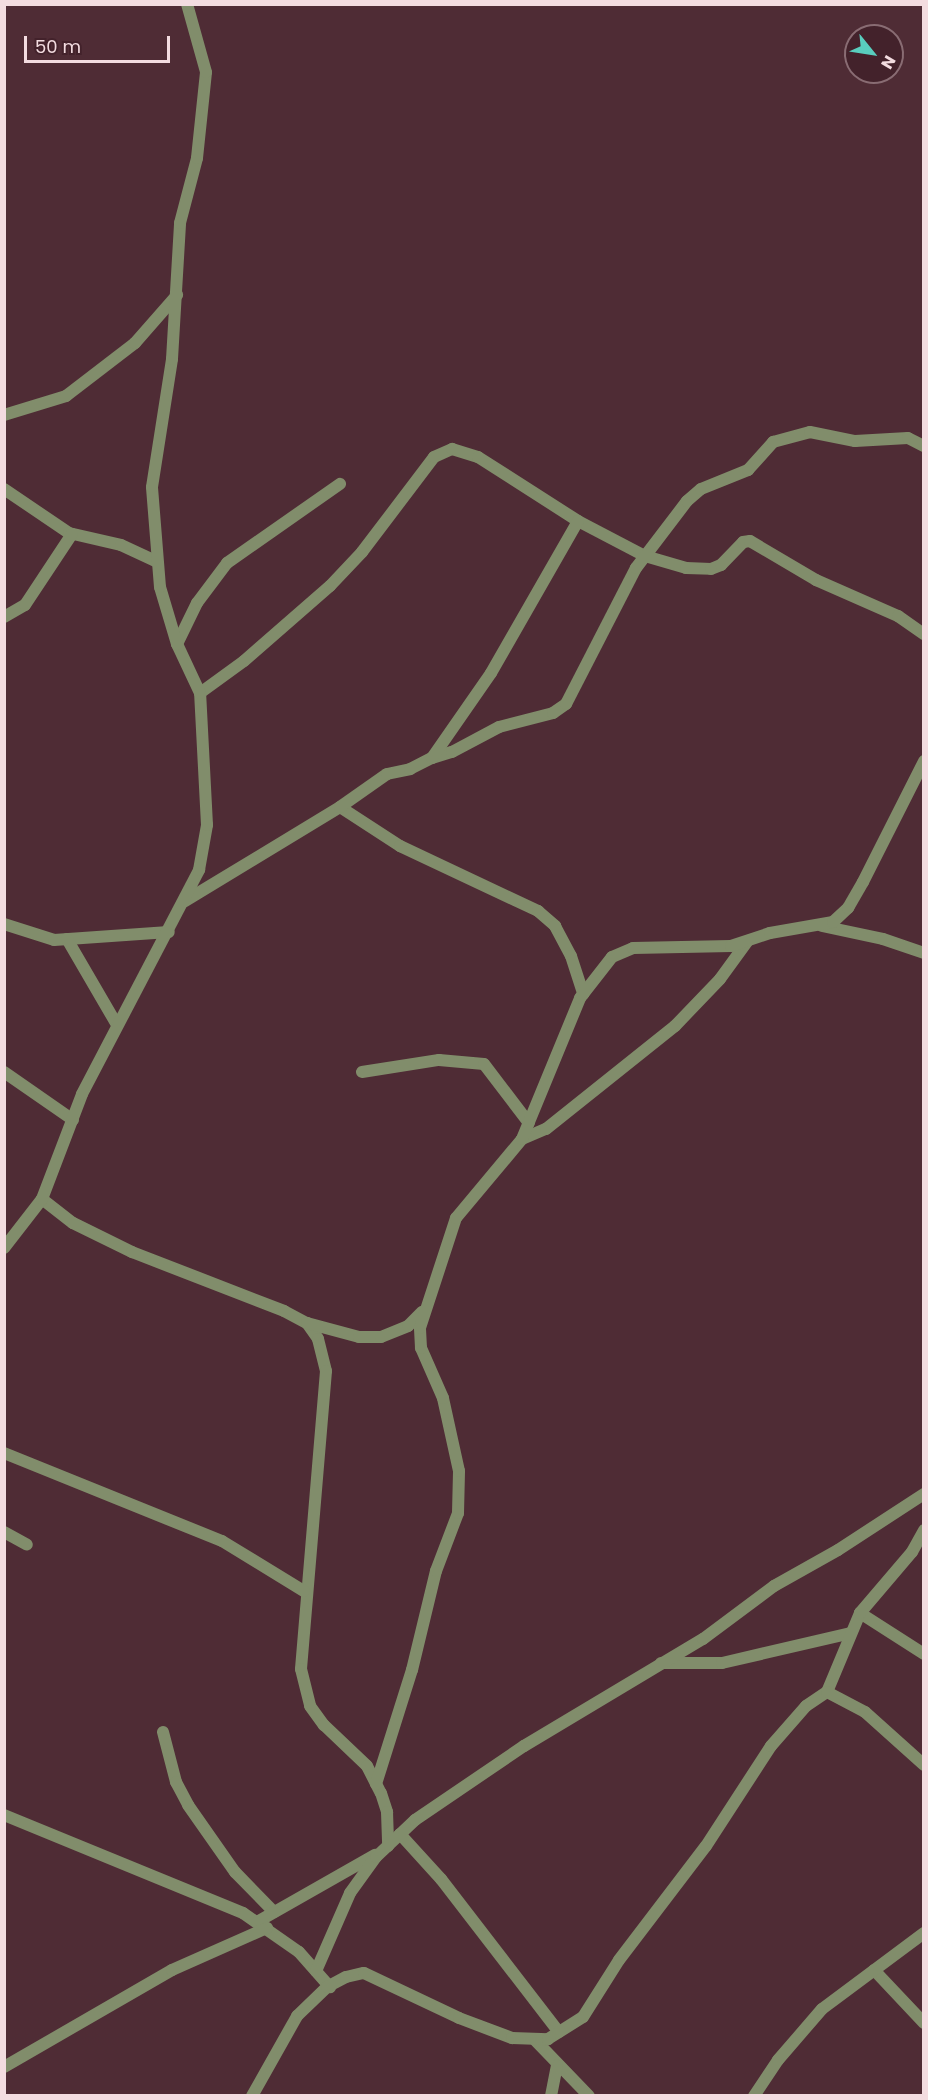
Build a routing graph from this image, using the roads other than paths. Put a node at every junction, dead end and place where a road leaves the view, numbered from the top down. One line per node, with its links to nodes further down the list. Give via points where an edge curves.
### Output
1 (187, 4): 2 (street, via 206,72 197,158 180,223)
2 (177, 295): 3 (street, via 135,343 66,396); 10 (street, via 172,359 152,469)
3 (4, 415)
4 (924, 446): 9 (street, via 897,437 855,441 810,432 782,437 748,470 701,489)
5 (340, 484): 13 (street, via 227,562 197,603)
6 (4, 489): 8 (street)
7 (578, 521): 9 (street); 14 (street, via 478,457 452,449 434,457 362,552 330,586 244,661); 15 (street, via 491,673)
8 (72, 534): 10 (street, via 121,545); 11 (street, via 25,606)
9 (645, 556): 12 (street, via 686,568 711,569 721,565 743,542 750,541 816,580 898,616); 15 (street, via 566,705 553,713 499,727)
10 (155, 561): 13 (street)
11 (4, 617)
12 (924, 634)
13 (177, 644): 14 (street)
14 (200, 693): 18 (street, via 207,825 199,870)
15 (432, 758): 17 (street, via 387,774)
16 (924, 761): 20 (street, via 849,908)
17 (340, 807): 18 (street); 25 (street, via 400,846 538,911 555,927 571,956)
18 (184, 901): 21 (street)
19 (4, 924): 22 (street, via 54,939)
20 (822, 926): 23 (street, via 770,933); 24 (street, via 883,939)
21 (169, 932): 22 (street); 26 (street)
22 (67, 939): 26 (street)
23 (747, 942): 25 (street, via 633,948 612,957); 31 (street, via 720,979 675,1026 546,1129)
24 (924, 953)
25 (583, 994): 30 (street)
26 (117, 1025): 29 (street)
27 (4, 1072): 29 (street)
28 (362, 1072): 30 (street, via 439,1060 484,1064)
29 (73, 1120): 32 (street)
30 (529, 1123): 31 (street)
31 (522, 1139): 34 (street, via 456,1218)
32 (42, 1199): 33 (street); 35 (street, via 73,1223 132,1252)
33 (4, 1248)
34 (422, 1312): 35 (street, via 408,1326 381,1337 359,1337); 49 (street, via 421,1348 443,1398 459,1472 458,1512 436,1571 412,1670)
35 (307, 1323): 41 (street, via 318,1339 326,1371)
36 (4, 1453): 41 (street, via 222,1541)
37 (924, 1494): 45 (street, via 774,1586 703,1639)
38 (924, 1530): 42 (street, via 912,1552)
39 (4, 1532): 40 (street)
40 (27, 1545)
41 (304, 1591): 49 (street, via 300,1669 310,1706 367,1767)
42 (860, 1613): 43 (street); 44 (street)
43 (851, 1633): 45 (street, via 781,1653 722,1663); 46 (street)
44 (924, 1654)
45 (660, 1664): 51 (street, via 524,1746)
46 (827, 1692): 48 (street, via 865,1712); 60 (street, via 806,1706 771,1746 706,1846 619,1960 583,2017)
47 (163, 1732): 53 (street, via 176,1782 188,1805 236,1872)
48 (924, 1765)
49 (376, 1784): 52 (street, via 387,1812)
50 (4, 1815): 54 (street, via 204,1895)
51 (400, 1834): 52 (street); 60 (street, via 441,1879)
52 (384, 1849): 53 (street); 57 (street, via 350,1893)
53 (274, 1912): 54 (street)
54 (262, 1925): 57 (street, via 299,1952); 63 (street, via 172,1970)
55 (924, 1933): 56 (street)
56 (873, 1970): 59 (street); 67 (street, via 822,2008 778,2060)
57 (316, 1971): 58 (street)
58 (330, 1988): 61 (street, via 346,1977 364,1973 459,2018 512,2038); 64 (street, via 297,2016)
59 (924, 2024)
60 (559, 2032): 61 (street, via 548,2039)
61 (534, 2039): 62 (street)
62 (558, 2066): 65 (street); 66 (street)
63 (4, 2067)
64 (252, 2096)
65 (551, 2096)
66 (590, 2096)
67 (754, 2096)

